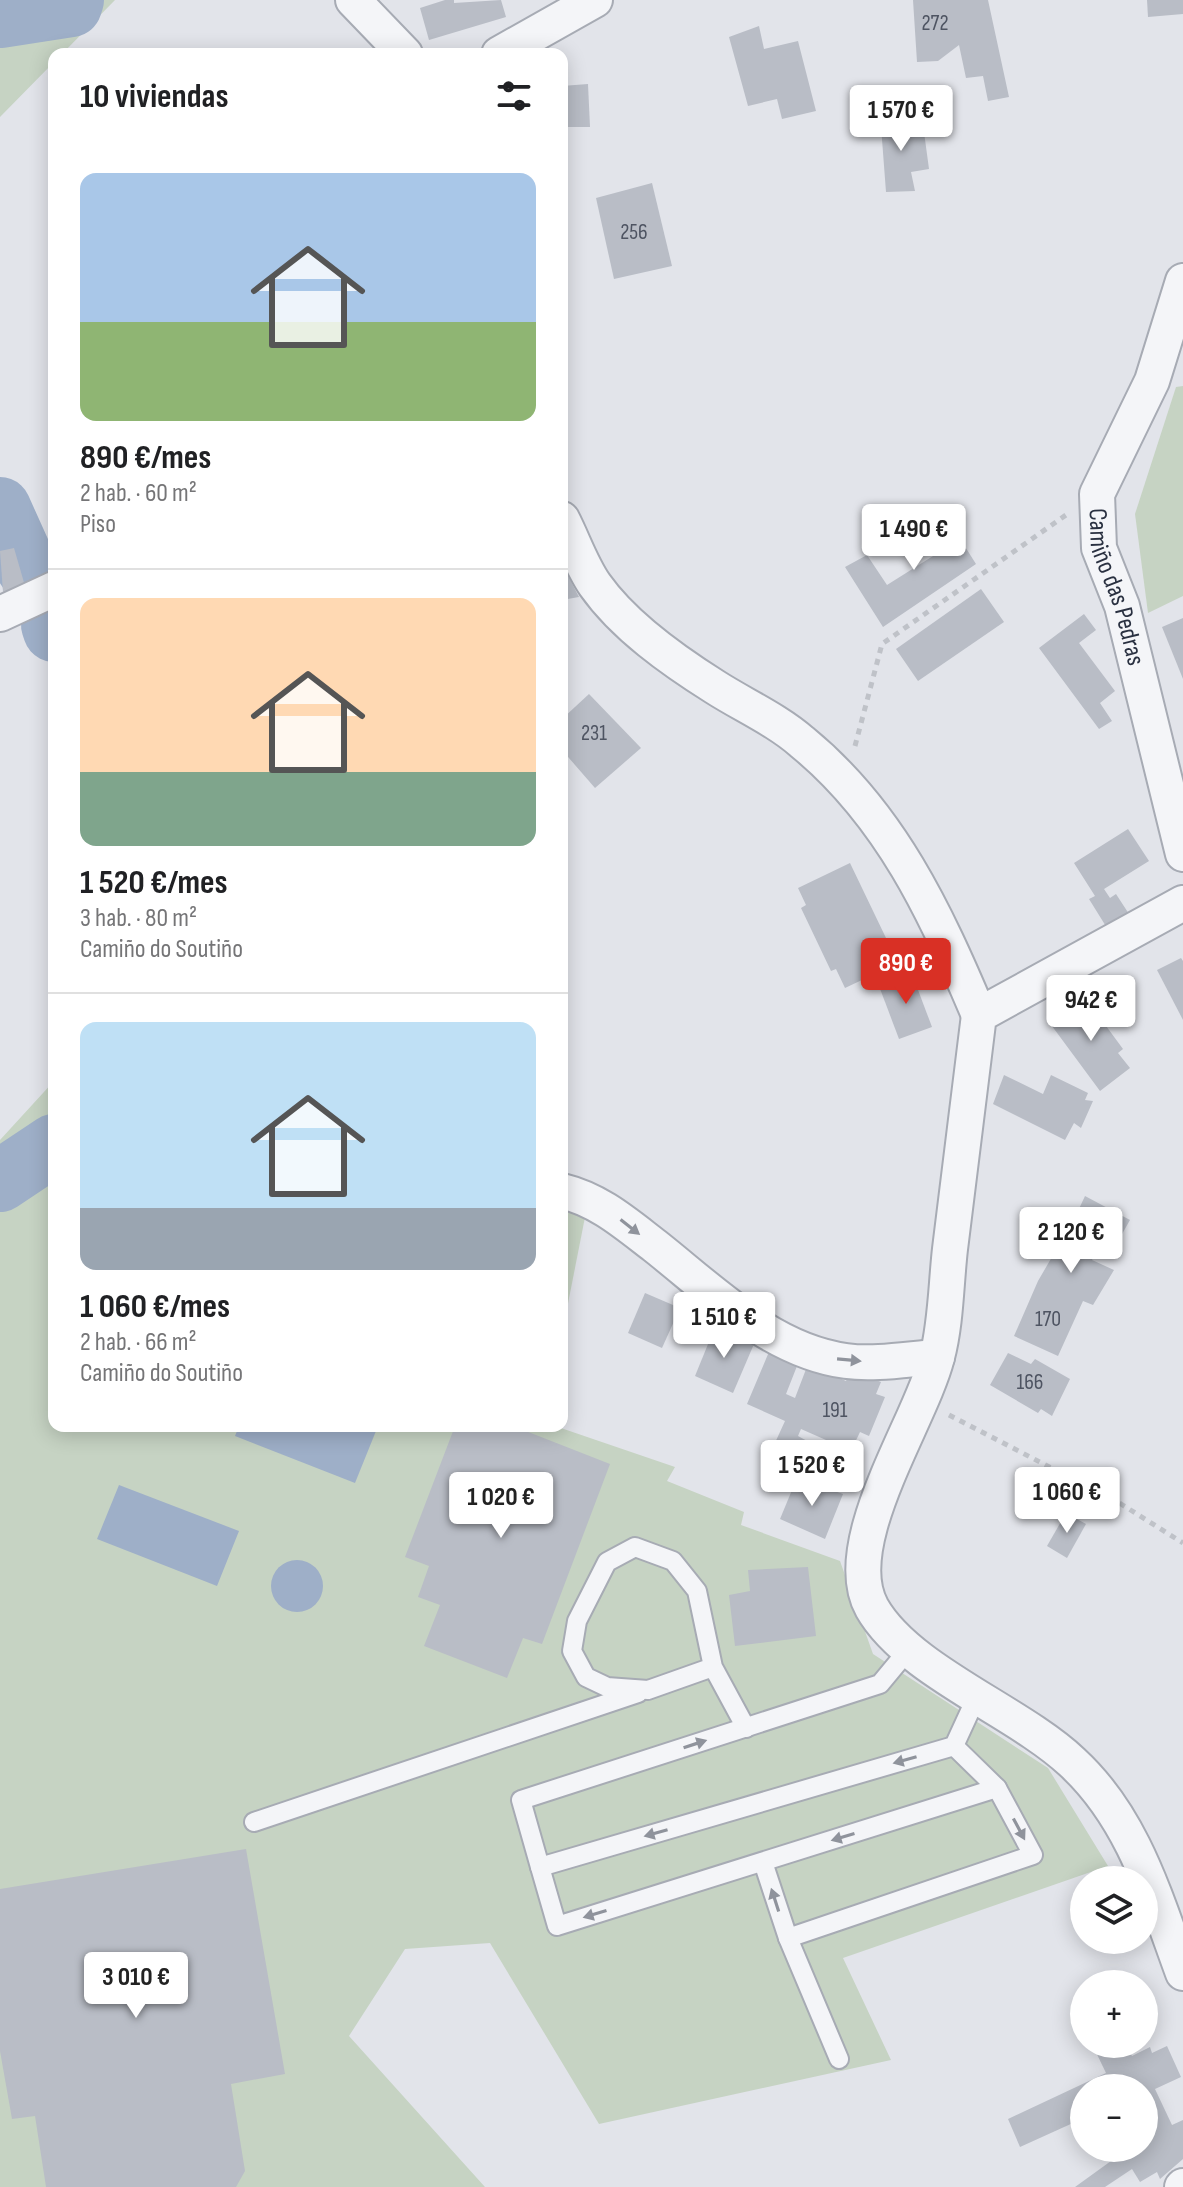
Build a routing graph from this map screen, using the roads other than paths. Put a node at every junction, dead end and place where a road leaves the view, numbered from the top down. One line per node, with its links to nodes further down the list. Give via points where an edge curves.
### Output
1 (353, 0): 3 (street)
2 (595, 0): 4 (street)
3 (384, 48)
4 (510, 48)
5 (1183, 281): 9 (street, Camiño das Pedras, via 1152,381 1097,494 1099,548 1122,606)
6 (568, 531): 11 (street, via 594,584 632,626 704,680 801,740 845,782 890,836 938,919)
7 (48, 592): 8 (street)
8 (0, 614)
9 (1183, 854)
10 (1183, 903): 11 (street)
11 (979, 1015): 13 (street)
12 (568, 1192): 13 (street, one-way to 13, via 587,1197 615,1215 750,1321 808,1352 848,1361)
13 (937, 1357): 14 (street, via 868,1533 864,1567 870,1606 894,1639)
14 (909, 1649): 17 (street); 18 (lane, via 880,1684)
15 (713, 1667): 16 (lane); 16 (lane, via 697,1591 673,1561 635,1547 607,1562 577,1621 572,1651 586,1677 607,1687); 18 (lane)
16 (648, 1690): 21 (lane)
17 (977, 1696): 19 (lane); 25 (street, via 1070,1759 1103,1793 1138,1852)
18 (746, 1728): 23 (lane, one-way to 18, via 521,1800)
19 (954, 1746): 20 (lane); 23 (lane, one-way to 23)
20 (997, 1788): 22 (lane, one-way to 22); 24 (lane, one-way to 24, via 1033,1855)
21 (254, 1822)
22 (763, 1862): 23 (lane, one-way to 23, via 557,1926); 24 (lane, one-way to 22)
23 (540, 1867)
24 (788, 1938): 26 (lane)
25 (1183, 1973)
26 (839, 2059)

